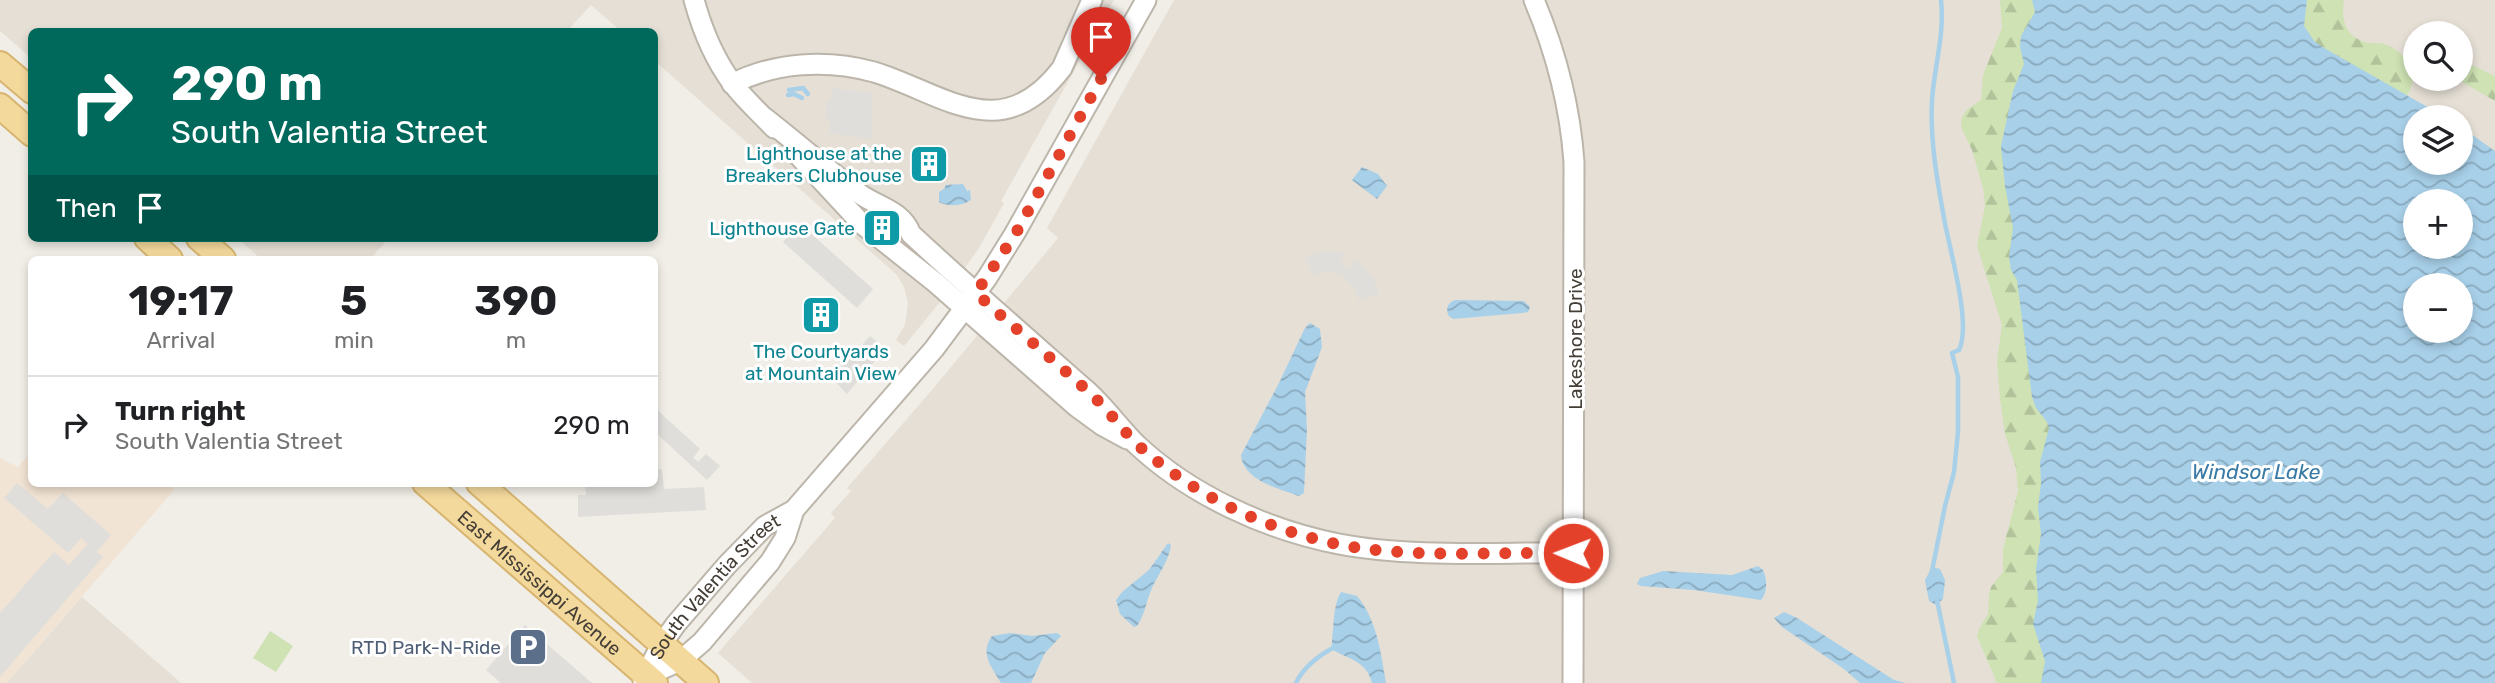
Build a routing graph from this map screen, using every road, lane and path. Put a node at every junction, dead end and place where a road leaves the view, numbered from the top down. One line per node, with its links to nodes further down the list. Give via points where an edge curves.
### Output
1 (694, 0): 6 (street, via 710,44)
2 (1092, 0): 6 (street, via 1062,68 1050,83 1028,99 998,110 968,109 888,77 841,66 779,67)
3 (1146, 0): 15 (street, South Valentia Street, via 1016,233)
4 (1534, 0): 19 (street, Lakeshore Drive, via 1559,68 1574,162)
5 (0, 64): 7 (main road)
6 (732, 83): 9 (street)
7 (28, 88)
8 (0, 106): 10 (main road)
9 (765, 118): 15 (street, via 854,215); 15 (street, via 861,195 896,215)
10 (28, 130)
11 (151, 242): 13 (main road)
12 (204, 242): 14 (main road)
13 (167, 256)
14 (220, 256)
15 (970, 301): 18 (street, South Valentia Street); 19 (street, via 1087,415 1136,443 1184,480 1268,523 1316,538 1388,551)
16 (429, 487): 21 (main road, East Mississippi Avenue)
17 (484, 487): 20 (main road, East Mississippi Avenue)
18 (794, 510): 20 (street, South Valentia Street, via 749,541 681,618); 20 (street, South Valentia Street, via 785,538 762,572 702,642)
19 (1573, 553): 23 (street, Lakeshore Drive)
20 (671, 653): 21 (street, South Valentia Street); 22 (main road, East Mississippi Avenue)
21 (647, 681)
22 (706, 683)
23 (1573, 683)

